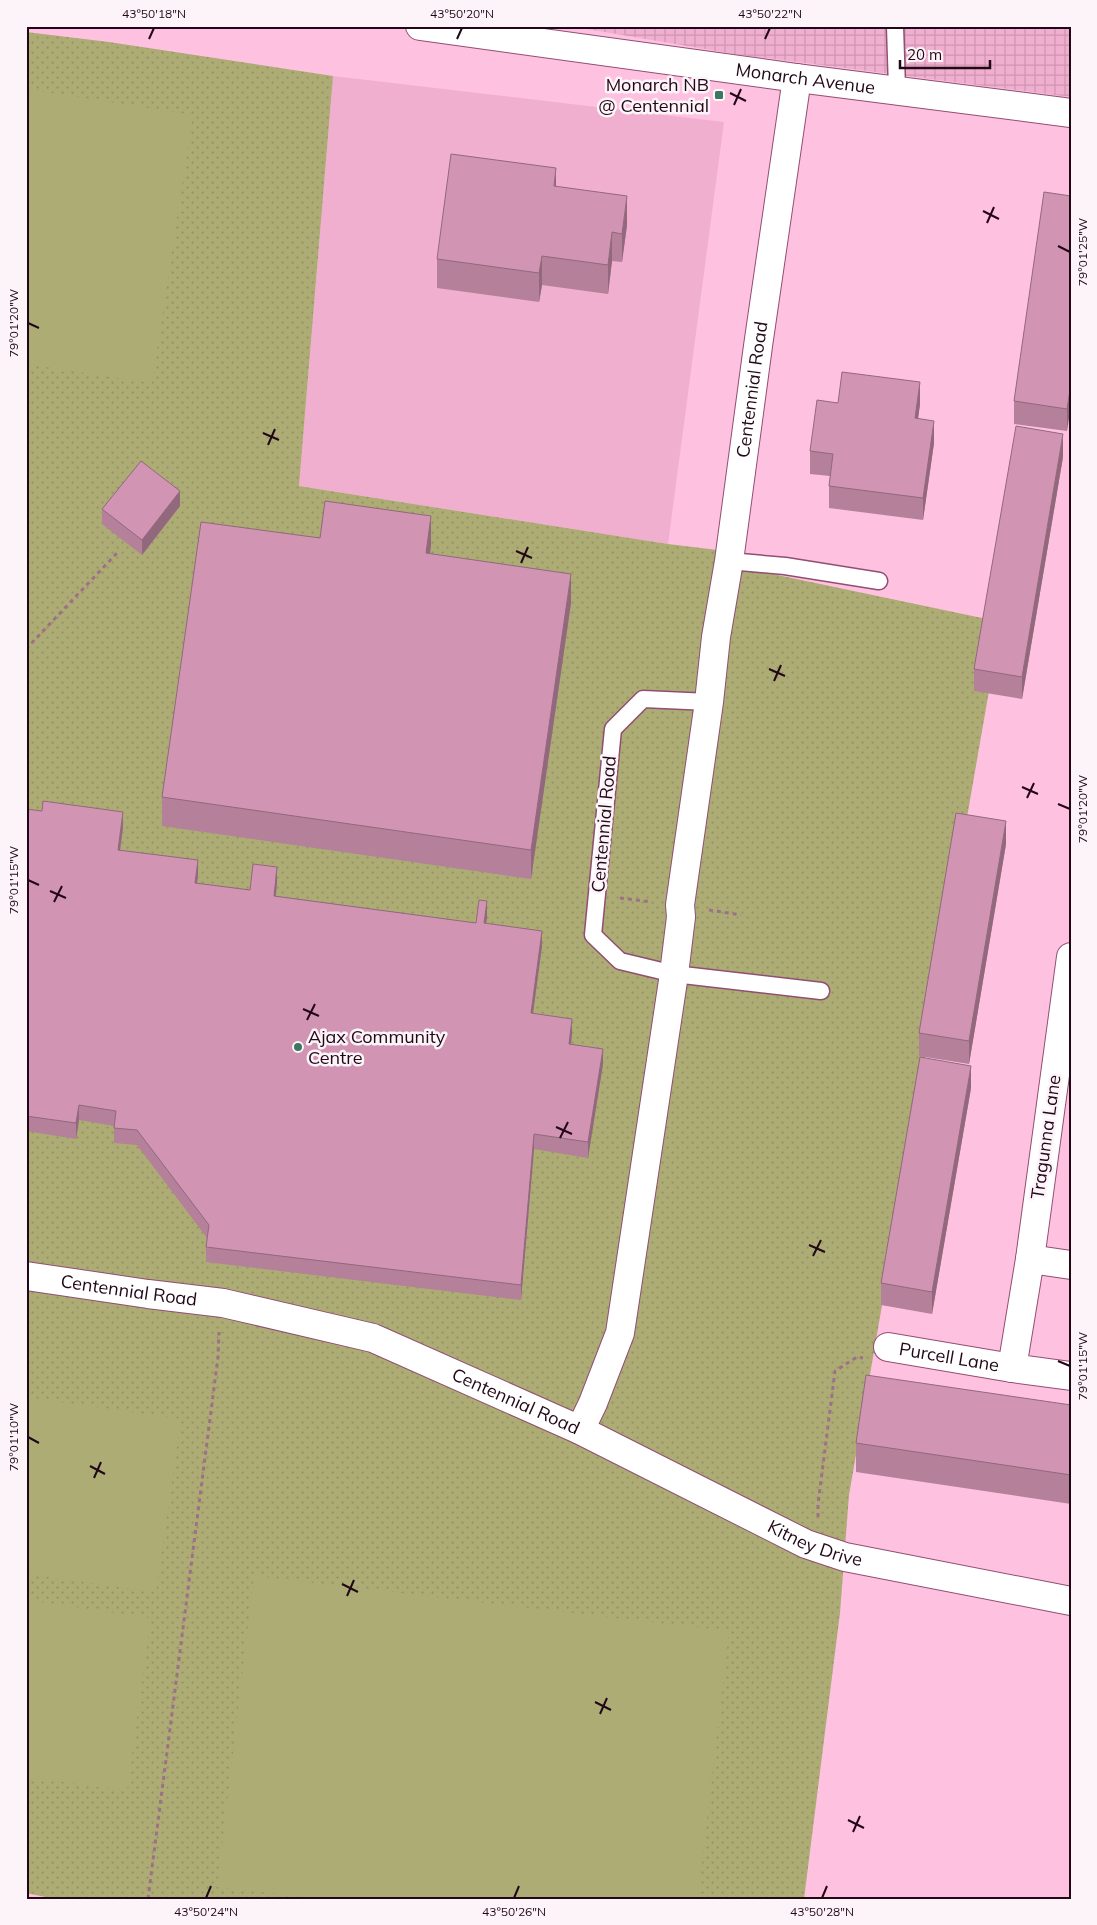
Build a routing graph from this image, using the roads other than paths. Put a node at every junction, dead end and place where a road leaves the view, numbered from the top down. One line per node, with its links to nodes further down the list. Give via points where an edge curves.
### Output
1 (420, 26): 3 (street, Monarch Avenue)
2 (895, 26): 4 (lane)
3 (797, 78): 4 (street, Monarch Avenue); 6 (street, Centennial Road)
4 (897, 89): 5 (street, Monarch Avenue)
5 (1071, 113)
6 (729, 561): 7 (lane); 8 (street, Centennial Road)
7 (879, 581)
8 (709, 702): 10 (street, Centennial Road, via 680,905 682,917); 10 (lane, Centennial Road, via 643,699 613,729 593,935 620,961)
9 (1071, 957): 12 (street, Tragunna Lane)
10 (674, 974): 11 (lane); 18 (street, Centennial Road, via 620,1333)
11 (821, 991)
12 (1030, 1258): 13 (street); 16 (street, Purcell Lane)
13 (1071, 1265)
14 (26, 1276): 18 (street, Centennial Road, via 223,1303 373,1338)
15 (888, 1347): 16 (street, Purcell Lane)
16 (1012, 1368): 17 (street, Purcell Lane)
17 (1071, 1376)
18 (580, 1430): 19 (street, Kitney Drive, via 818,1548 845,1557)
19 (1071, 1601)

